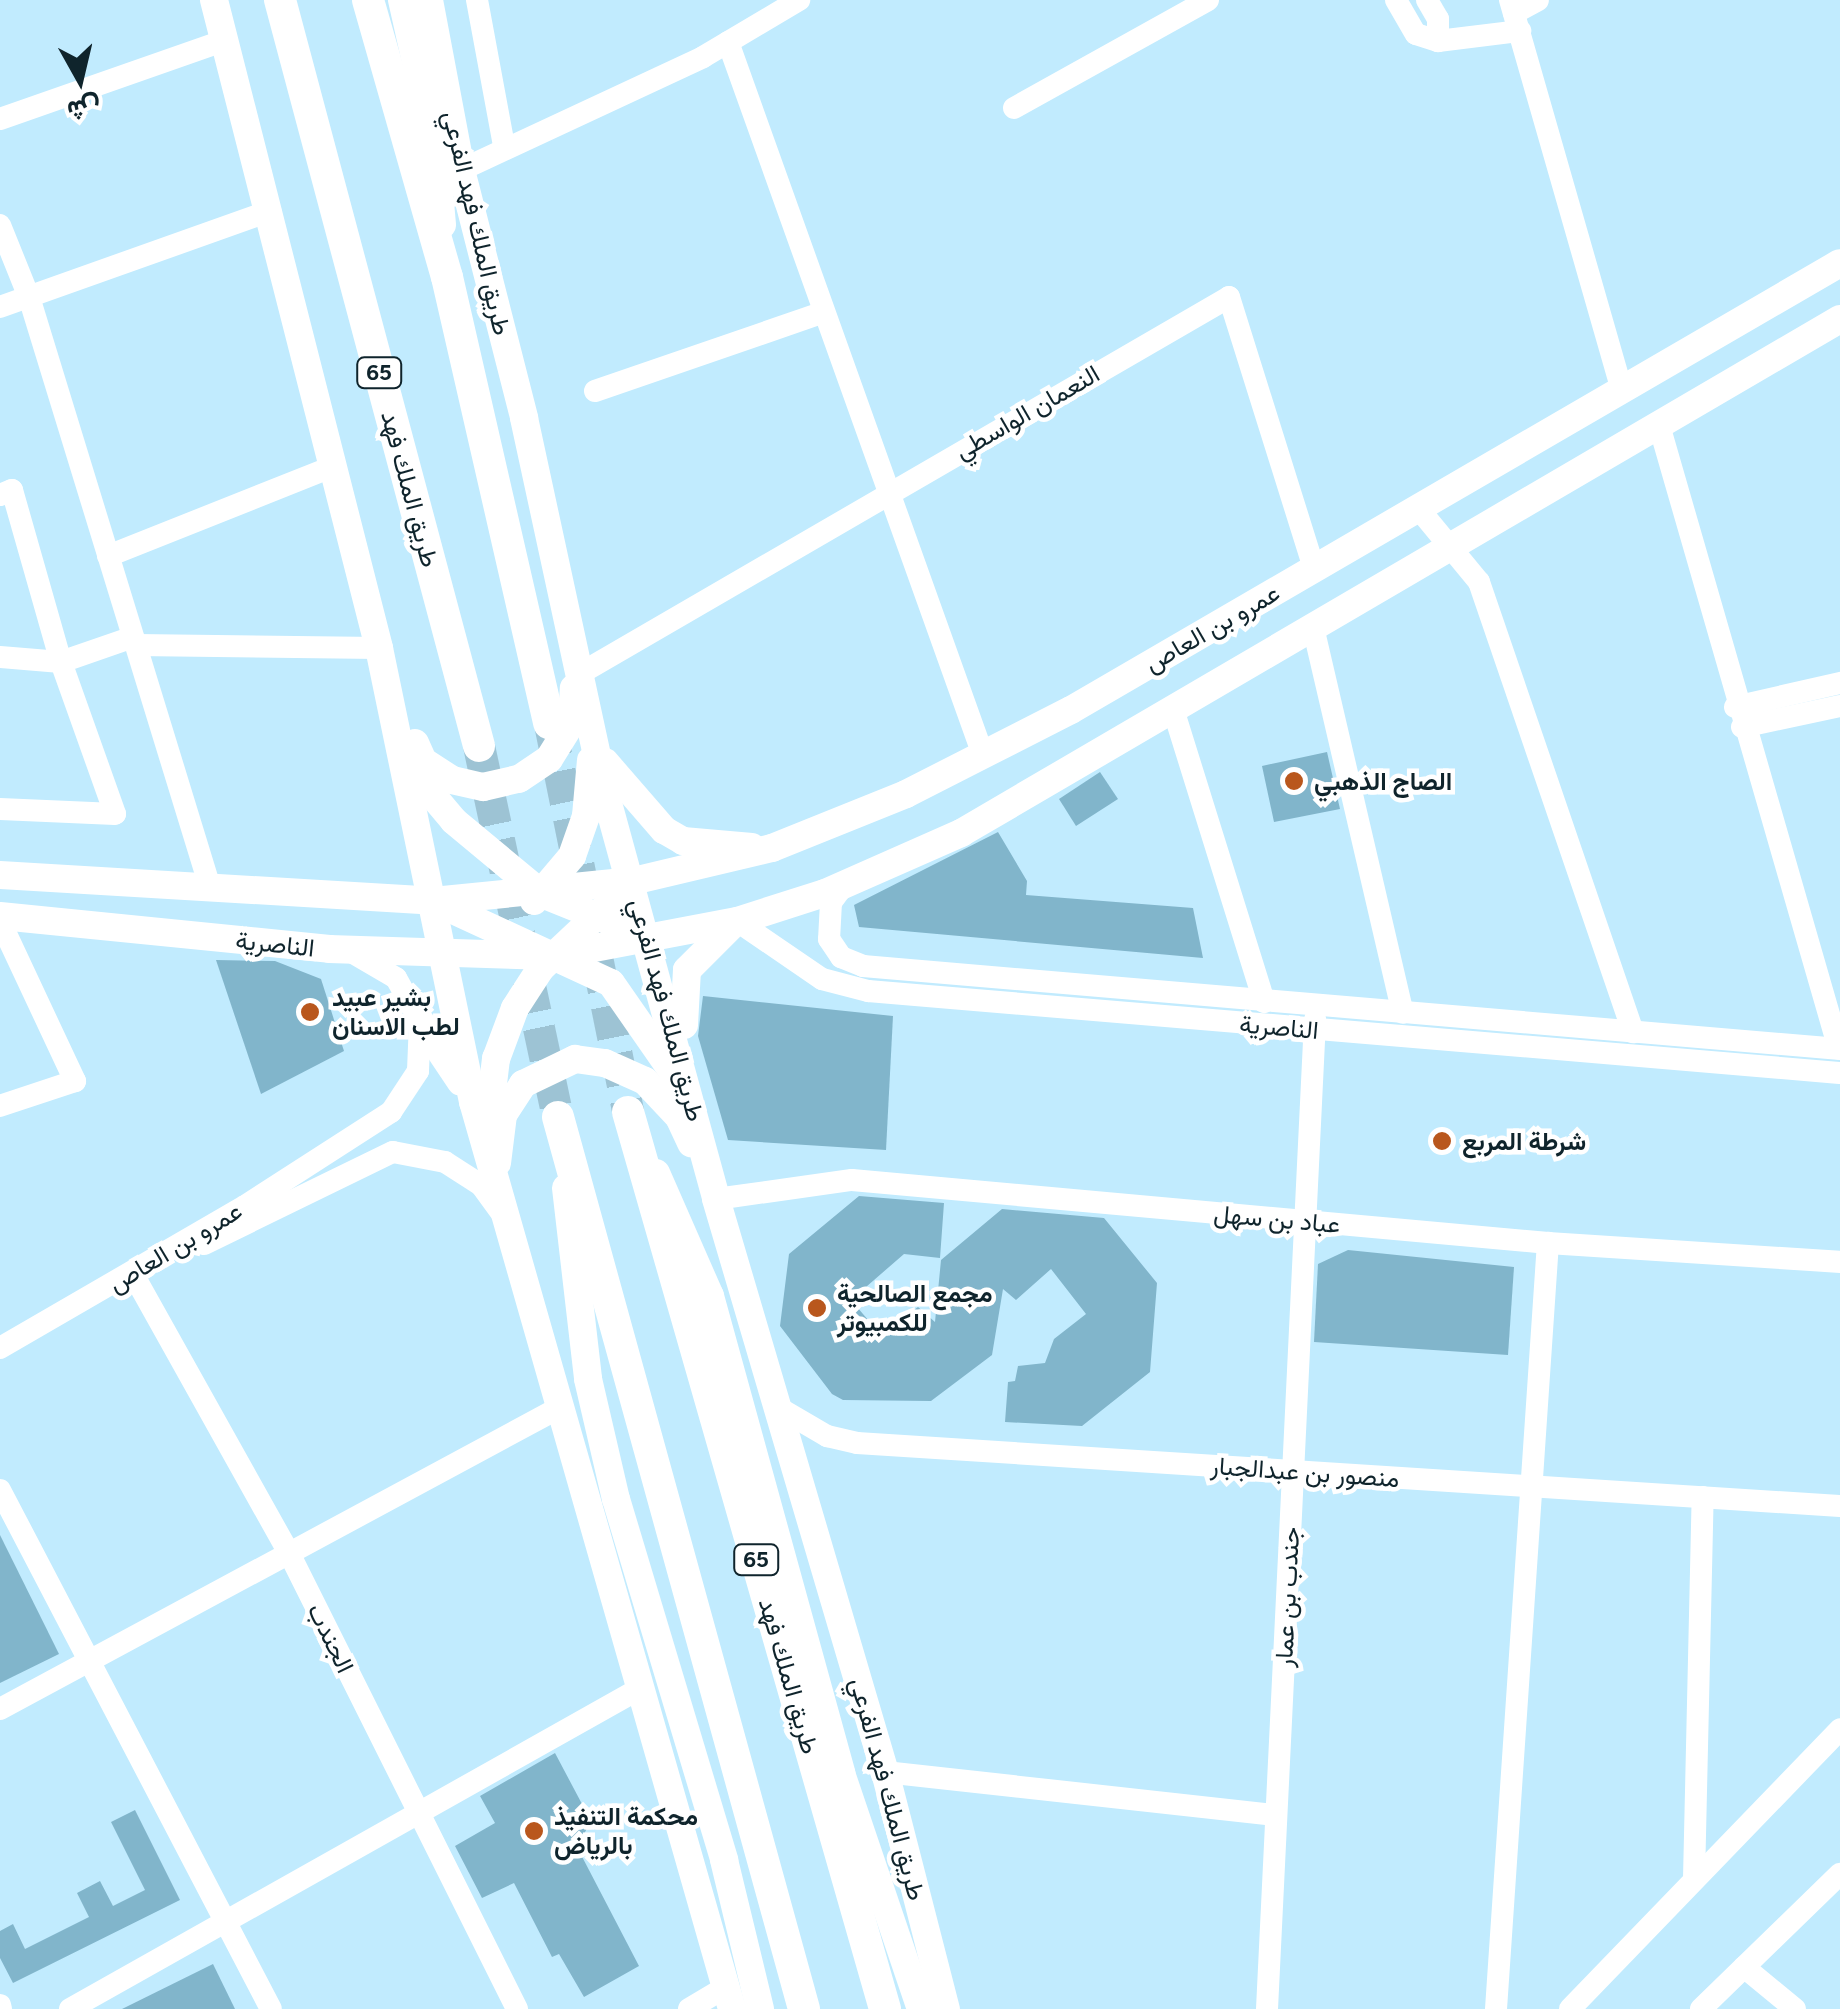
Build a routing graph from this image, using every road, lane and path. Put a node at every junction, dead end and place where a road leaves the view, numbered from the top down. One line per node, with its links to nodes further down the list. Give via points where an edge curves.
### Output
1 (214, 0): 15 (main road)
2 (261, 0): 13 (highway)
3 (368, 0): 25 (highway)
4 (402, 0): 25 (main road, via 435,146)
5 (429, 0): 21 (main road, طريق الملك فهد الفرعي)
6 (477, 0): 20 (street)
7 (800, 0): 12 (street)
8 (1208, 0): 18 (street)
9 (1396, 0): 16 (street, via 1416,34)
10 (1427, 0): 16 (street, via 1438,19)
11 (1538, 0): 14 (street)
12 (774, 7): 17 (street)
13 (284, 14): 54 (highway, طريق الملك فهد / 65)
14 (1515, 15): 16 (street); 30 (street)
15 (224, 40): 19 (street); 22 (main road)
16 (1438, 41)
17 (728, 42): 20 (street); 28 (street)
18 (1014, 108)
19 (0, 119)
20 (504, 145): 21 (street)
21 (461, 170): 41 (main road, طريق الملك فهد الفرعي)
22 (270, 211): 26 (street); 33 (main road)
23 (0, 225): 26 (street)
24 (1840, 263): 30 (main road, عمرو بن العاص)
25 (447, 277): 52 (highway)
26 (29, 297): 27 (street); 38 (street)
27 (0, 307)
28 (824, 312): 31 (street); 34 (street)
29 (1840, 319): 32 (main road, عمرو بن العاص)
30 (1622, 390): 36 (main road, عمرو بن العاص)
31 (595, 392)
32 (1660, 425): 37 (main road, عمرو بن العاص); 51 (street)
33 (332, 467): 38 (street); 44 (main road)
34 (888, 491): 39 (street, النعمان الواسطي, via 1229,298); 46 (street, النعمان الواسطي); 55 (street)
35 (0, 495): 45 (street, via 12,490)
36 (1418, 508): 37 (street); 39 (main road, عمرو بن العاص)
37 (1445, 548): 40 (main road, عمرو بن العاص); 77 (street, via 1479,582)
38 (108, 556): 42 (street)
39 (1314, 569): 55 (main road, عمرو بن العاص)
40 (1313, 627): 50 (main road, عمرو بن العاص); 74 (street)
41 (574, 638): 44 (main road, via 572,722 549,759 519,779 483,786 452,780 423,761); 46 (main road, طريق الملك فهد الفرعي)
42 (134, 641): 44 (street); 45 (street); 61 (street)
43 (0, 658): 45 (street)
44 (381, 658): 48 (main road)
45 (60, 662): 56 (street, via 115,814)
46 (581, 673): 53 (main road, طريق الملك فهد الفرعي)
47 (1840, 683): 51 (street)
48 (389, 701): 62 (main road, via 417,777 454,821); 63 (main road)
49 (1840, 706): 51 (street)
50 (1173, 708): 60 (main road, عمرو بن العاص, via 961,833); 72 (street)
51 (1739, 717): 78 (street)
52 (550, 723)
53 (594, 744): 57 (main road, via 650,820 674,836); 59 (main road, طريق الملك فهد الفرعي); 62 (main road, via 586,816 572,856)
54 (479, 746)
55 (983, 755): 57 (main road, عمرو بن العاص)
56 (0, 809)
57 (772, 848): 59 (main road, عمرو بن العاص)
58 (0, 875): 61 (main road, الناصرية)
59 (632, 881): 62 (main road, عمرو بن العاص); 64 (main road); 68 (main road, طريق الملك فهد الفرعي)
60 (844, 885): 66 (main road, عمرو بن العاص); 72 (street, الناصرية, via 830,902 829,940 842,957 863,966)
61 (210, 887): 63 (main road, الناصرية)
62 (542, 894): 63 (main road, الناصرية); 64 (main road); 67 (main road)
63 (433, 901): 67 (main road); 70 (main road)
64 (599, 914): 68 (main road); 71 (main road)
65 (0, 919): 69 (main road, الناصرية); 82 (street, via 75,1081)
66 (737, 921): 68 (main road, عمرو بن العاص); 76 (street, الناصرية, via 822,979 868,991); 80 (main road, via 687,970 682,995)
67 (502, 927): 70 (main road); 71 (main road)
68 (649, 937): 71 (main road, عمرو بن العاص); 80 (main road, طريق الملك فهد الفرعي)
69 (330, 949): 70 (main road, الناصرية); 75 (street, via 387,970)
70 (442, 952): 71 (main road, الناصرية); 81 (main road)
71 (552, 956): 80 (main road, via 576,961 612,983); 85 (main road, via 515,1008 496,1059)
72 (1264, 1002): 73 (street, الناصرية)
73 (1316, 1006): 74 (street, الناصرية); 76 (street, جندب بن عمار)
74 (1403, 1013): 77 (street, الناصرية)
75 (420, 1021): 81 (main road); 91 (street, عمرو بن العاص, via 418,1070 391,1112)
76 (1315, 1031): 79 (street, الناصرية); 88 (street, جندب بن عمار)
77 (1633, 1032): 78 (street, الناصرية)
78 (1839, 1049)
79 (1840, 1074)
80 (692, 1101): 86 (main road, طريق الملك فهد الفرعي)
81 (472, 1102): 85 (main road)
82 (0, 1106)
83 (628, 1112): 119 (highway, طريق الملك فهد / 65); 120 (main road, via 710,1296 841,1773)
84 (558, 1117): 117 (main road, via 588,1379); 118 (highway)
85 (486, 1146): 87 (main road)
86 (716, 1200): 87 (main road, via 679,1117 645,1081 605,1062 575,1059 523,1084 502,1115 494,1148); 88 (street, عباد بن سهل, via 852,1180); 94 (main road, طريق الملك فهد الفرعي)
87 (506, 1218): 91 (street, via 481,1184 445,1162 393,1152 298,1204); 93 (main road)
88 (1305, 1222): 89 (street, عباد بن سهل); 95 (street, جندب بن عمار)
89 (1548, 1243): 90 (street, عباد بن سهل); 96 (street)
90 (1840, 1262)
91 (134, 1273): 92 (street, عمرو بن العاص); 100 (street, الجندب)
92 (0, 1348)
93 (556, 1408): 100 (street); 102 (main road)
94 (779, 1408): 95 (street, منصور بن عبدالجبار, via 827,1436 857,1444); 105 (main road, طريق الملك فهد الفرعي)
95 (1293, 1471): 96 (street, منصور بن عبدالجبار); 107 (street, جندب بن عمار)
96 (1532, 1487): 98 (street, منصور بن عبدالجبار); 123 (street)
97 (0, 1490): 101 (street)
98 (1703, 1497): 99 (street, منصور بن عبدالجبار); 109 (street)
99 (1840, 1506)
100 (288, 1551): 101 (street); 106 (street, الجندب)
101 (90, 1663): 103 (street); 110 (street)
102 (638, 1690): 106 (street); 112 (main road)
103 (0, 1709)
104 (1840, 1729): 109 (street)
105 (886, 1772): 107 (street); 121 (main road, طريق الملك فهد الفرعي)
106 (418, 1814): 110 (street); 115 (street, الجندب)
107 (1276, 1815): 122 (street, جندب بن عمار)
108 (1840, 1874): 111 (street)
109 (1694, 1879): 124 (street)
110 (226, 1922): 113 (street); 114 (street)
111 (1744, 1967): 125 (street); 126 (street)
112 (729, 1998): 116 (street)
113 (70, 2009)
114 (270, 2009)
115 (517, 2009)
116 (689, 2009)
117 (760, 2009)
118 (804, 2009)
119 (884, 2009)
120 (921, 2009)
121 (946, 2009)
122 (1267, 2009)
123 (1496, 2009)
124 (1570, 2009)
125 (1700, 2009)
126 (1795, 2009)

